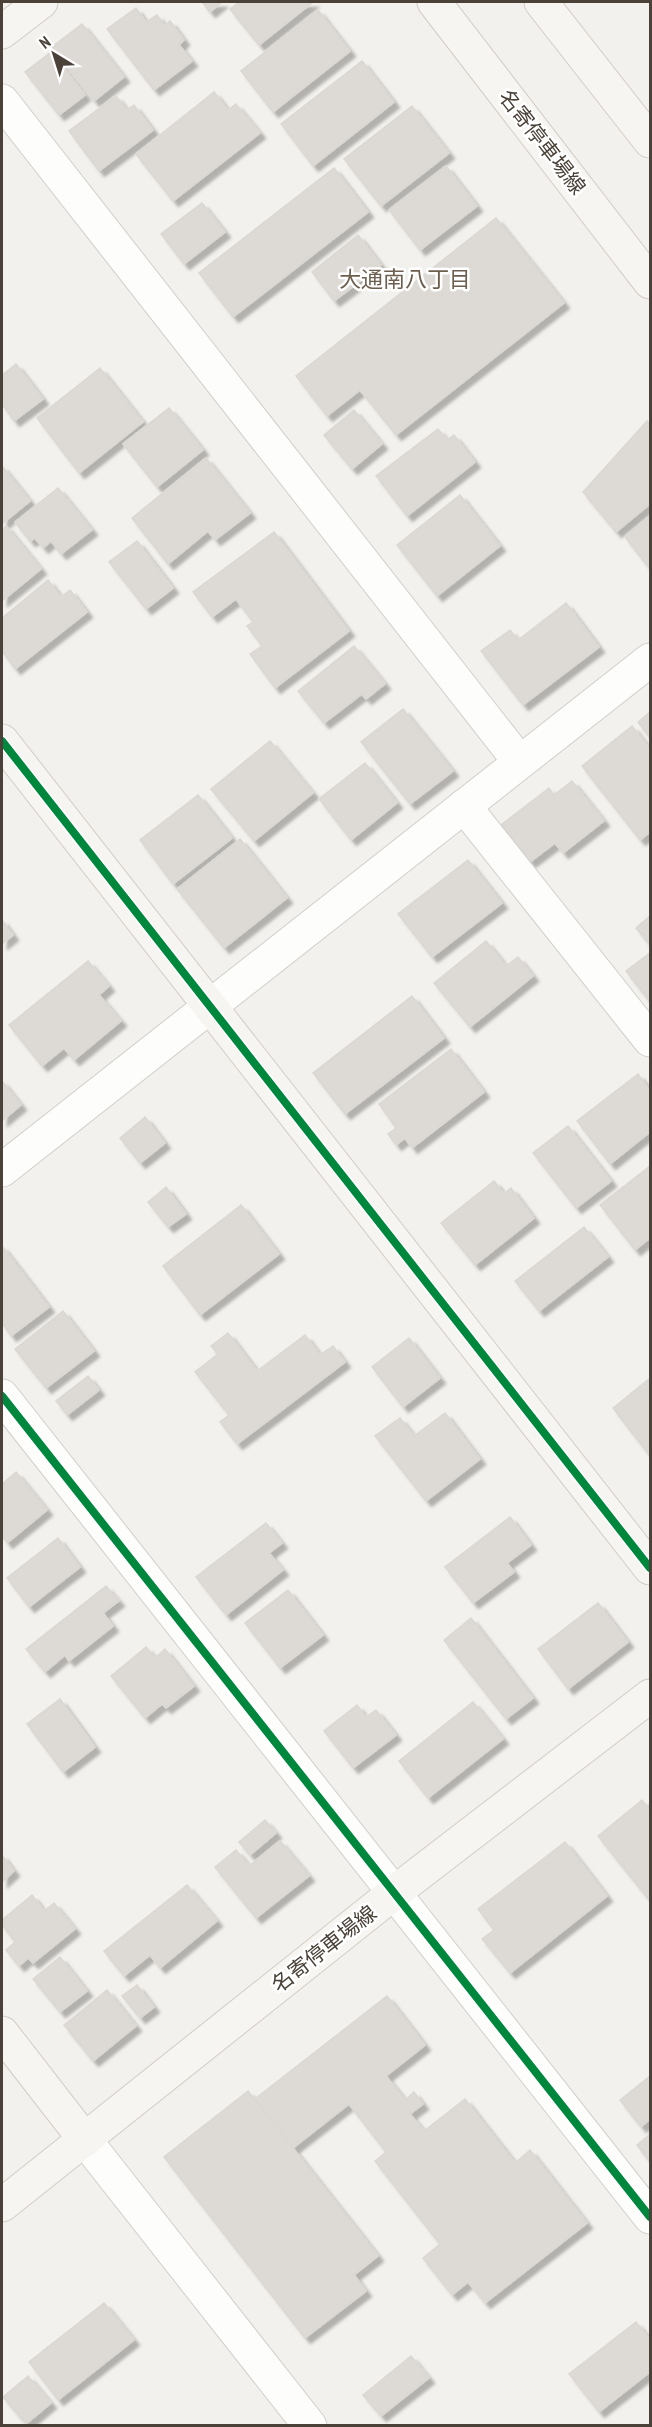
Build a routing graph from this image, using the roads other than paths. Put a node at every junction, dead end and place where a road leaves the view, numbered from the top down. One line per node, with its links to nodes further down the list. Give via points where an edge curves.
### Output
1 (40, 2): 4 (main road)
2 (434, 2): 7 (main road, 名寄停車場線)
3 (541, 2): 6 (main road)
4 (2, 32)
5 (2, 101): 10 (street)
6 (651, 141)
7 (651, 282)
8 (651, 660): 10 (street)
9 (2, 741): 12 (main road)
10 (519, 761): 11 (street)
11 (464, 806): 12 (street); 13 (street)
12 (210, 1007): 14 (street); 16 (main road)
13 (651, 1040)
14 (2, 1170)
15 (2, 1396): 18 (street)
16 (651, 1568)
17 (651, 1696): 18 (main road, 名寄停車場線)
18 (395, 1892): 20 (main road, 名寄停車場線); 22 (street)
19 (2, 2033): 20 (main road)
20 (85, 2140): 21 (main road, 名寄停車場線); 23 (street)
21 (2, 2205)
22 (651, 2217)
23 (309, 2426)

